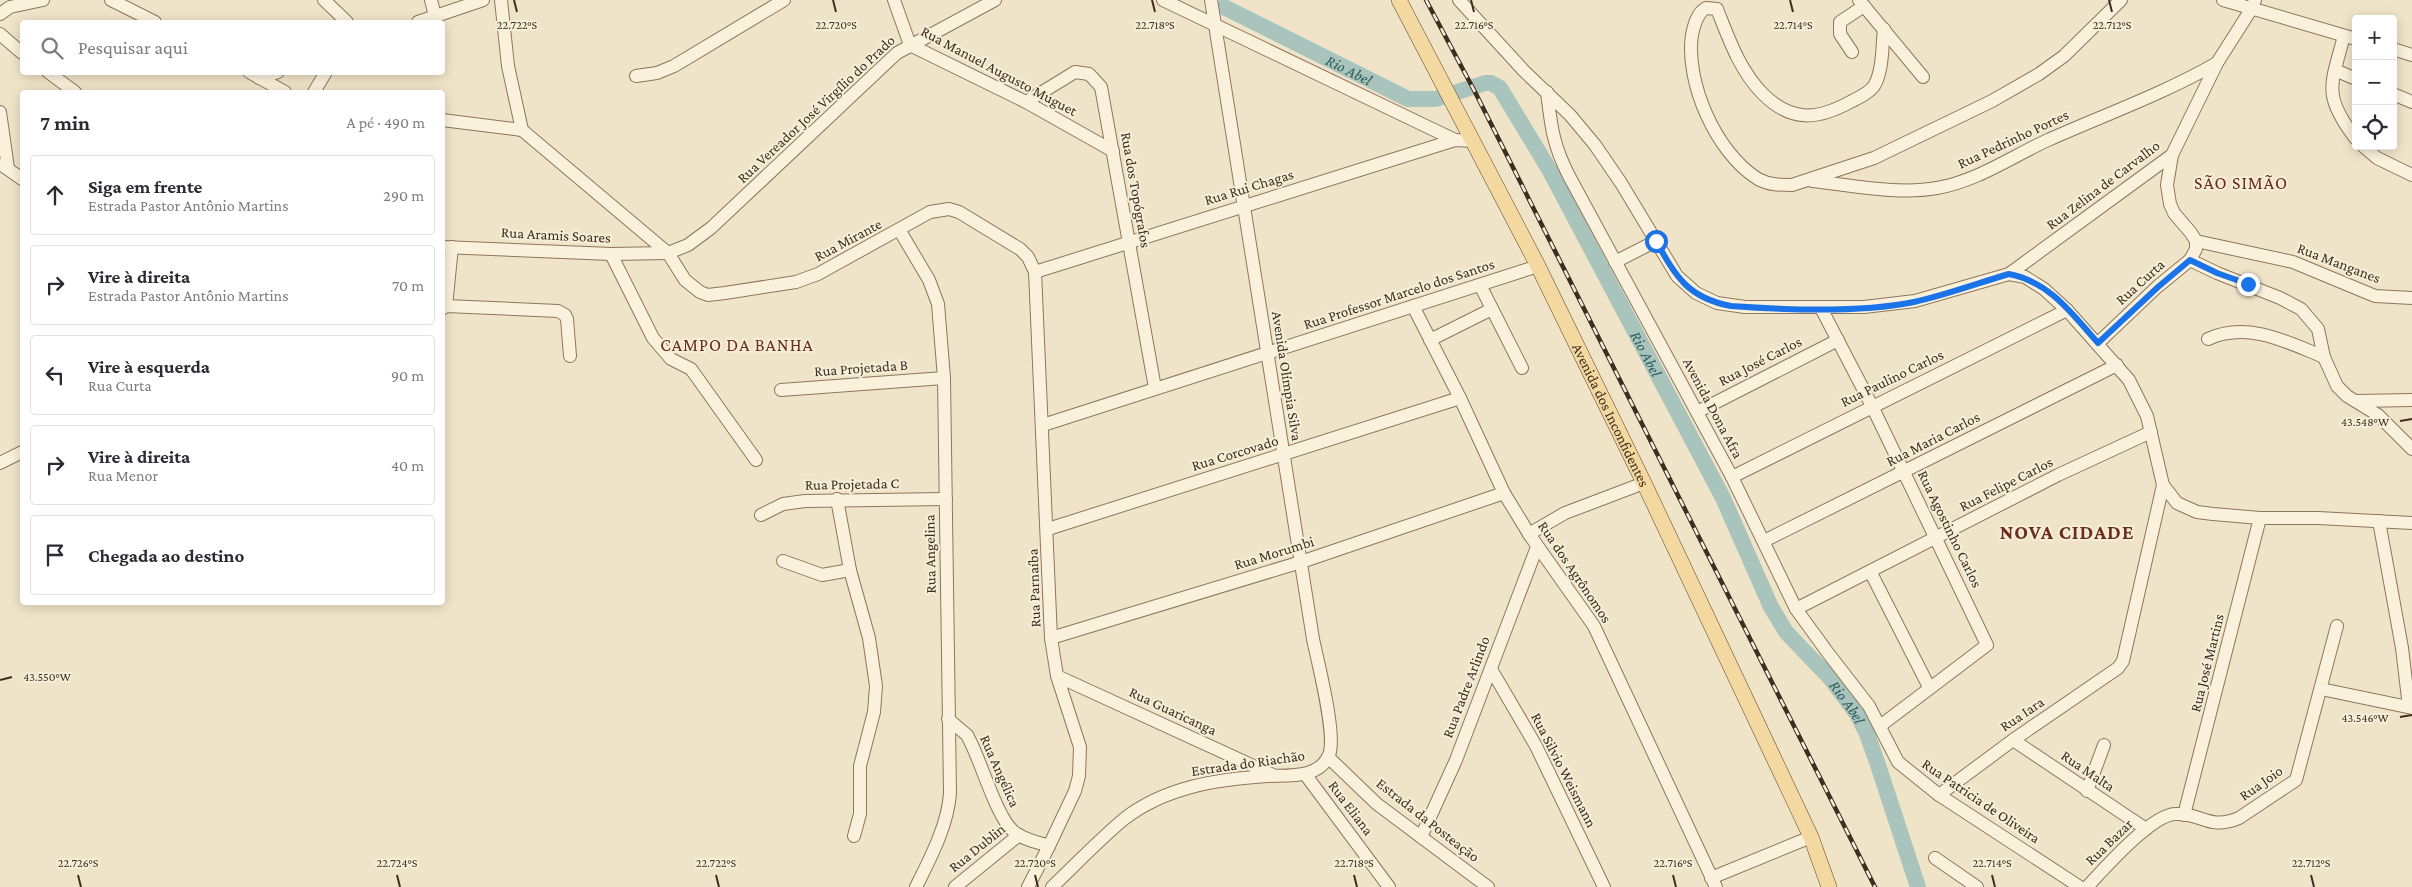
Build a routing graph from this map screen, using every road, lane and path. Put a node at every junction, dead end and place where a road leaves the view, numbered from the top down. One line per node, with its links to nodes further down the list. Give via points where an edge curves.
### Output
1 (43, 0): 19 (street, via 10,8)
2 (110, 0): 22 (street)
3 (324, 0): 23 (street)
4 (430, 0): 20 (street)
5 (484, 0): 20 (street)
6 (502, 0): 50 (street, via 508,66)
7 (784, 0): 38 (street, via 674,66)
8 (894, 0): 28 (street, Rua Manuel Augusto Muguet)
9 (995, 0): 28 (street, Rua Vereador José Virgílio do Prado)
10 (1163, 0): 21 (street)
11 (1211, 0): 21 (street, Avenida Olímpia Silva)
12 (1399, 0): 53 (main road, Avenida dos Inconfidentes)
13 (1459, 0): 44 (street)
14 (2121, 0): 60 (street, via 2074,48 2039,74 1992,101 1874,158)
15 (2223, 0): 18 (street)
16 (1862, 3): 25 (street); 31 (street, via 1840,22 1840,34)
17 (1716, 4): 25 (street, via 1733,49 1748,76 1773,103 1800,115 1827,114 1870,90 1879,70); 60 (street, via 1699,14 1690,58 1694,83 1720,140 1748,171 1763,181 1779,186)
18 (2253, 4): 27 (street); 33 (street, Rua Zelina de Carvalho)
19 (0, 14)
20 (435, 16): 24 (street)
21 (1214, 19): 52 (street); 61 (street, Avenida Olímpia Silva)
22 (152, 20)
23 (345, 20)
24 (424, 20)
25 (1884, 30): 39 (street)
26 (0, 34): 30 (street)
27 (2350, 37): 34 (street)
28 (910, 45): 46 (street, Rua Manuel Augusto Muguet); 67 (street, Rua Vereador José Virgílio do Prado, via 887,62 711,228 688,245)
29 (2397, 50): 32 (street)
30 (20, 51)
31 (1852, 52)
32 (2412, 54)
33 (2217, 63): 56 (street, Rua Zelina de Carvalho); 60 (street, Rua Pedrinho Portes, via 1989,170 1950,185 1903,189)
34 (2335, 70): 40 (street); 51 (street, via 2331,94)
35 (52, 75): 41 (street)
36 (254, 75): 42 (street)
37 (324, 75): 43 (street)
38 (636, 76)
39 (1923, 76)
40 (2352, 77)
41 (72, 90)
42 (281, 90)
43 (315, 90)
44 (1547, 92): 63 (street, via 1595,145); 70 (street, Avenida Dona Afra, via 1552,138 1557,153)
45 (2397, 96): 47 (street)
46 (1026, 102): 55 (street, Rua Manuel Augusto Muguet); 55 (street, Rua dos Topógrafos, via 1075,72 1089,74 1101,87)
47 (2412, 102)
48 (0, 112): 57 (street)
49 (445, 120): 50 (street)
50 (522, 130): 67 (street, Rua Mirante)
51 (2352, 132)
52 (1455, 140): 53 (street, Rua Rui Chagas); 61 (street, Rua Rui Chagas)
53 (1473, 141): 71 (main road, Avenida dos Inconfidentes)
54 (2368, 150): 58 (street)
55 (1113, 151): 65 (street, Rua dos Topógrafos)
56 (2172, 155): 64 (street, via 2167,185 2170,204); 73 (street, Rua Zelina de Carvalho)
57 (4, 166): 59 (street)
58 (2412, 175)
59 (20, 178)
60 (1809, 181)
61 (1244, 206): 65 (street, Rua Rui Chagas); 86 (street, Avenida Olímpia Silva)
62 (900, 231): 67 (street, Rua Mirante, via 818,274 796,282 716,294 704,294 692,288); 72 (street, Rua Mirante, via 930,212 949,209 959,212 1020,249); 91 (street, Rua Angelina, via 938,297)
63 (1656, 241): 70 (street); 79 (street, via 1682,283 1696,294 1717,303 1745,307)
64 (2196, 241): 69 (street); 76 (street, Rua Manganes, via 2293,262 2375,296)
65 (1128, 243): 72 (street, Rua Rui Chagas); 92 (street, Rua dos Topógrafos)
66 (447, 247): 68 (street, Rua Aramis Soares); 75 (street)
67 (668, 252): 68 (street, Rua Aramis Soares)
68 (611, 254): 104 (street, via 653,338 671,359 691,369)
69 (2190, 260): 85 (street, Rua Curta); 88 (street, via 2301,309 2318,329)
70 (1615, 262): 98 (street, Avenida Dona Afra)
71 (1538, 266): 74 (street, Rua Professor Marcelo dos Santos); 108 (main road, Avenida dos Inconfidentes)
72 (1035, 272): 99 (street, Rua Parnaíba)
73 (2009, 274): 79 (street, via 1915,302); 81 (street, via 2031,279)
74 (1480, 285): 77 (street, Rua Professor Marcelo dos Santos); 80 (street)
75 (445, 287)
76 (2412, 298)
77 (1413, 306): 83 (street, Rua dos Agrônomos); 86 (street, Rua Professor Marcelo dos Santos)
78 (445, 307): 87 (street, via 558,311 565,315)
79 (1821, 308): 84 (street, Rua Agostinho Carlos)
80 (1492, 309): 83 (street); 90 (street)
81 (2068, 310): 85 (street); 97 (street, Rua Paulino Carlos)
82 (2208, 339): 88 (street, via 2228,331 2251,332 2280,339)
83 (1430, 340): 94 (street, Rua dos Agrônomos)
84 (1838, 340): 97 (street, Rua Agostinho Carlos); 98 (street, Rua José Carlos)
85 (2098, 343): 89 (street)
86 (1267, 353): 92 (street, Rua Professor Marcelo dos Santos); 103 (street, Avenida Olímpia Silva)
87 (570, 356)
88 (2324, 357): 96 (street, via 2337,386)
89 (2117, 365): 100 (street, via 2138,396); 106 (street, Rua Maria Carlos)
90 (1522, 368)
91 (944, 378): 93 (street, Rua Projetada B); 112 (street, Rua Angelina)
92 (1155, 388): 99 (street, Rua Professor Marcelo dos Santos)
93 (781, 390)
94 (1460, 398): 103 (street, Rua Corcovado); 110 (street, Rua dos Agrônomos)
95 (2412, 400): 96 (street)
96 (2356, 401): 101 (street, via 2378,416)
97 (1872, 406): 106 (street, Rua Agostinho Carlos); 107 (street, Rua Paulino Carlos)
98 (1697, 412): 107 (street, Avenida Dona Afra)
99 (1042, 425): 117 (street, Rua Parnaíba)
100 (2151, 432): 109 (street); 119 (street, Rua Felipe Carlos)
101 (2412, 449)
102 (20, 453): 105 (street)
103 (1283, 455): 117 (street, Rua Corcovado); 123 (street, Avenida Olímpia Silva)
104 (756, 460)
105 (0, 463)
106 (1904, 472): 119 (street, Rua Agostinho Carlos); 120 (street, Rua Maria Carlos)
107 (1732, 477): 120 (street, Avenida Dona Afra)
108 (1644, 484): 118 (street, via 1565,513); 148 (main road, Avenida dos Inconfidentes)
109 (2163, 485): 114 (street, via 2178,503 2197,512); 136 (street, Rua Iara, via 2123,661 2112,673)
110 (1504, 493): 118 (street, Rua dos Agrônomos); 123 (street, Rua Morumbi)
111 (837, 499): 112 (street, Rua Projetada C); 113 (street, Rua Projetada C, via 793,502); 124 (street)
112 (946, 499): 134 (street, Rua Angelina)
113 (761, 514)
114 (2260, 518): 115 (street); 143 (street, Rua José Martins)
115 (2379, 521): 116 (street); 133 (street)
116 (2412, 523)
117 (1048, 529): 128 (street, Rua Parnaíba)
118 (1529, 534): 121 (street, Rua dos Agrônomos)
119 (1936, 538): 125 (street, Rua Felipe Carlos); 131 (street, Rua Agostinho Carlos, via 1987,645)
120 (1764, 541): 126 (street, Avenida Dona Afra)
121 (1537, 547): 129 (street, Rua Padre Arlindo); 151 (street, Rua dos Agrônomos, via 1594,626)
122 (783, 560): 124 (street, via 822,575)
123 (1301, 562): 128 (street, Rua Morumbi); 138 (street, Avenida Olímpia Silva, via 1331,739)
124 (850, 570): 146 (street, via 869,638 876,686 874,712 860,766 860,814)
125 (1870, 572): 126 (street, Rua Felipe Carlos); 131 (street)
126 (1796, 609): 135 (street, Avenida Dona Afra, via 1858,690)
127 (2337, 626): 132 (street, Rua Joio)
128 (1052, 638): 130 (street, Rua Parnaíba)
129 (1491, 669): 147 (street, Rua Padre Arlindo, via 1456,760); 158 (street, Rua Silvio Weismann, via 1536,746)
130 (1057, 676): 140 (street, Rua Guaricanga); 149 (street, Rua Parnaíba, via 1077,734 1080,762 1075,791)
131 (1929, 687): 135 (street, Rua Agostinho Carlos)
132 (2321, 688): 133 (street); 143 (street, Rua Joio, via 2300,773 2292,784 2229,822 2212,824)
133 (2410, 707)
134 (948, 719): 145 (street, Rua Angélica, via 967,735 1004,819); 152 (street, Rua Angelina, via 949,802)
135 (1880, 726): 142 (street, Rua Patricia de Oliveira, via 1898,762)
136 (2013, 740): 141 (street, Rua Malta); 142 (street, Rua Iara)
137 (2104, 745): 141 (street)
138 (1328, 757): 139 (street, Estrada do Riachão, via 1316,769); 147 (street, Estrada da Posteação, via 1377,804)
139 (1305, 774): 140 (street, Estrada do Riachão); 156 (street, Rua Eliana)
140 (1274, 776): 155 (street, Estrada do Riachão, via 1198,785 1156,800 1125,819)
141 (2088, 790): 144 (street, Rua Malta)
142 (1939, 795): 161 (street, Rua Patricia de Oliveira)
143 (2184, 815): 144 (street, Rua Bazar, via 2172,814)
144 (2146, 829): 162 (street, Rua Bazar)
145 (1019, 835): 149 (street, Rua Angélica); 153 (street, Rua Dublin)
146 (854, 836)
147 (1421, 836): 157 (street, Estrada da Posteação)
148 (1810, 837): 151 (street); 159 (main road, Avenida dos Inconfidentes)
149 (1049, 846): 154 (street, Rua Parnaíba)
150 (1935, 858): 160 (street)
151 (1714, 882)
152 (918, 884)
153 (955, 887)
154 (1028, 887)
155 (1052, 887)
156 (1389, 887)
157 (1488, 887)
158 (1604, 887)
159 (1830, 887)
160 (1977, 887)
161 (2080, 887)
162 (2087, 887)

